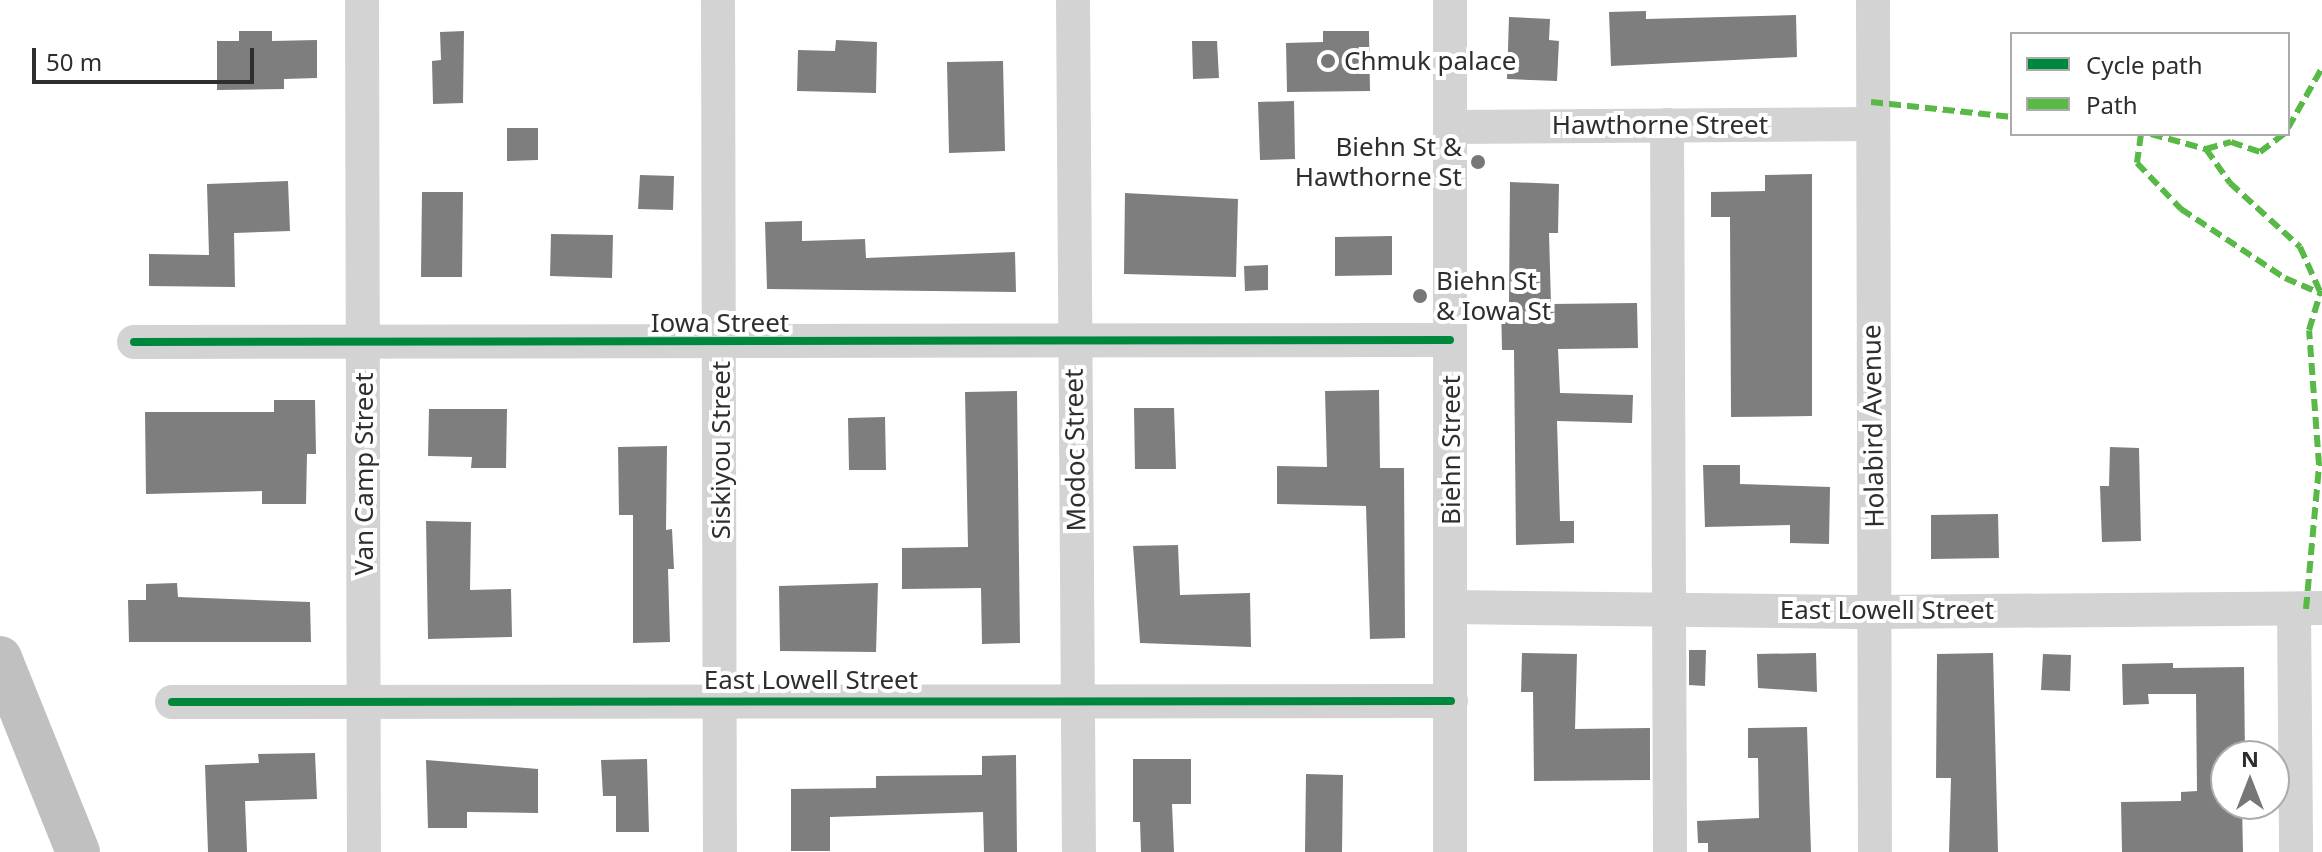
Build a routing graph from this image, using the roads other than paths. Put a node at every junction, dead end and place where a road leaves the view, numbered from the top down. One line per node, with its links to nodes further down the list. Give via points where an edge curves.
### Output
1 (362, 0): 11 (street, Van Camp Street)
2 (718, 0): 13 (street, Siskiyou Street)
3 (1073, 0): 9 (street, Modoc Street)
4 (1450, 0): 8 (street, Biehn Street)
5 (1873, 0): 6 (street, Holabird Avenue)
6 (1870, 124): 7 (street, Hawthorne Street); 17 (street, Holabird Avenue)
7 (1667, 125): 8 (street, Hawthorne Street); 15 (street)
8 (1450, 127): 10 (street, Biehn Street)
9 (1073, 340): 10 (street, Iowa Street); 13 (street, Iowa Street); 20 (street, Modoc Street)
10 (1450, 340): 14 (street, Biehn Street)
11 (364, 341): 12 (street, Iowa Street); 13 (street, Iowa Street); 23 (street, Van Camp Street)
12 (134, 342)
13 (722, 344): 19 (street, Siskiyou Street)
14 (1451, 607): 15 (street, East Lowell Street); 21 (street, Biehn Street)
15 (1669, 607): 17 (street, East Lowell Street); 29 (street)
16 (2308, 609): 17 (street, East Lowell Street); 31 (street)
17 (1875, 612): 30 (street, Holabird Avenue)
18 (0, 658): 24 (highway)
19 (719, 699): 20 (street, East Lowell Street); 23 (street, East Lowell Street); 26 (street, Siskiyou Street)
20 (1080, 701): 21 (street, East Lowell Street); 27 (street, Modoc Street)
21 (1451, 701): 28 (street, Biehn Street)
22 (172, 702): 23 (street, East Lowell Street)
23 (364, 702): 25 (street, Van Camp Street)
24 (78, 852)
25 (364, 852)
26 (720, 852)
27 (1079, 852)
28 (1450, 852)
29 (1670, 852)
30 (1875, 852)
31 (2296, 852)

